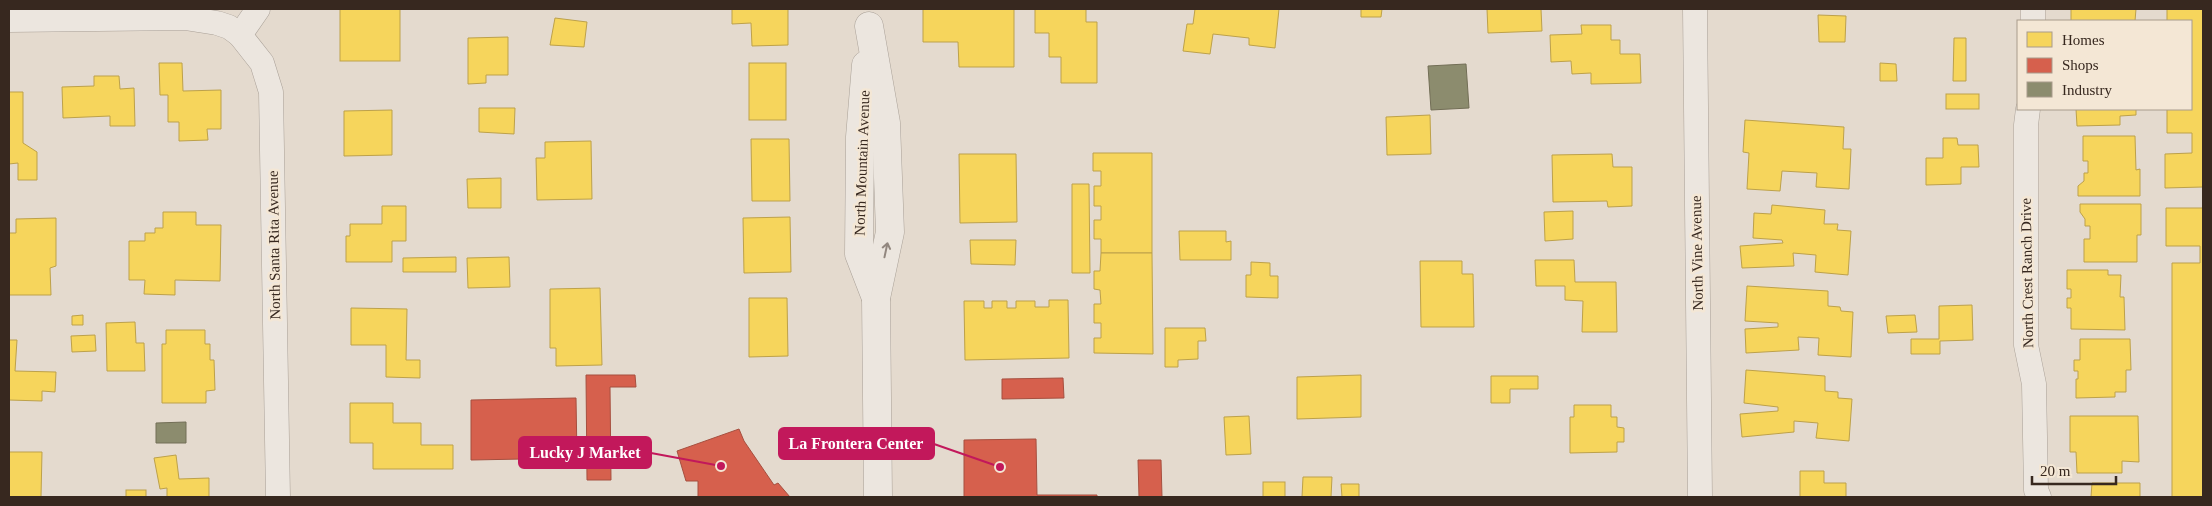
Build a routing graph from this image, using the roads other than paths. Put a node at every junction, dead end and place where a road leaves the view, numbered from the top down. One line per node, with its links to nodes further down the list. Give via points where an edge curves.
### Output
1 (258, 9): 5 (street)
2 (1695, 9): 9 (street, North Vine Avenue)
3 (869, 17): 8 (street, North Mountain Avenue, via 886,123 890,232 876,298)
4 (9, 20): 5 (street, via 185,18 217,23)
5 (240, 35): 7 (street, North Santa Rita Avenue, via 262,63 271,92)
6 (2028, 110): 10 (street, North Crest Ranch Drive, via 2026,345 2034,384 2036,490)
7 (278, 497)
8 (878, 497)
9 (1700, 497)
10 (2039, 497)

